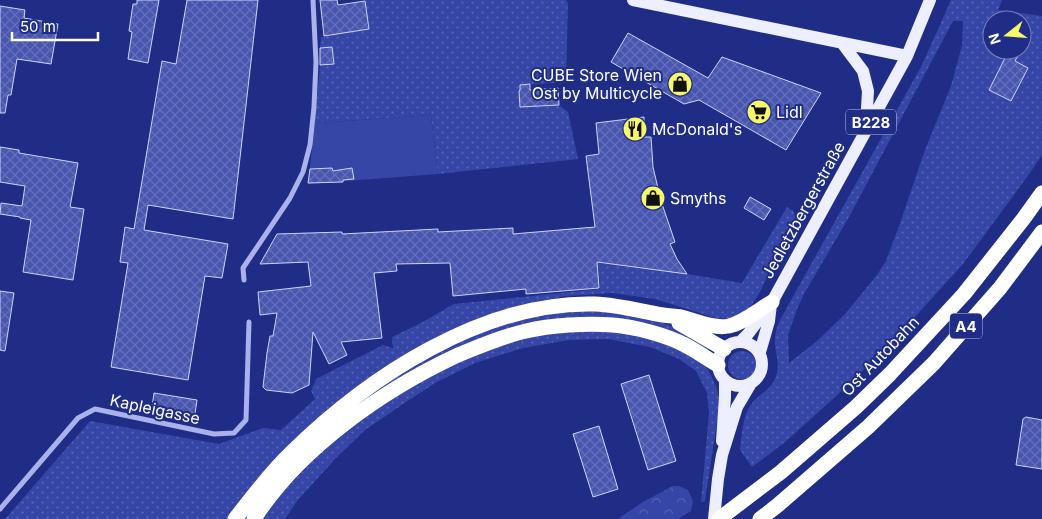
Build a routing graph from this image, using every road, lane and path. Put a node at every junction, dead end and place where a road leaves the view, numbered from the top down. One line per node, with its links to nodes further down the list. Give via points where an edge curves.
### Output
1 (313, 0): 9 (street, via 316,62 310,145 303,172 290,198 243,268)
2 (633, 0): 4 (main road)
3 (930, 0): 5 (main road, Jedletzbergerstraße)
4 (842, 43): 5 (main road); 6 (main road, B228, via 863,71 868,91)
5 (907, 56): 6 (main road, Jedletzbergerstraße / B228)
6 (866, 131): 10 (main road, Jedletzbergerstraße / B228)
7 (1042, 193): 24 (highway, Ost Autobahn / A4, via 964,294 890,374 781,472)
8 (1042, 232): 25 (highway, A4, via 1000,288 934,363 868,427)
9 (244, 280)
10 (772, 302): 11 (highway, via 741,322 724,326); 13 (main road, Jedletzbergerstraße / B228); 15 (main road, Jedletzbergerstraße / B228)
11 (662, 315): 14 (highway); 21 (highway, via 616,306 565,305 502,318 424,352 360,393 327,419 289,454)
12 (249, 322): 20 (street, Kapleigasse, via 246,420 234,433 214,434 95,409 78,418)
13 (741, 342): 14 (main road, via 734,342); 15 (main road, via 752,344)
14 (724, 349): 16 (main road)
15 (760, 352): 18 (main road, via 763,367)
16 (718, 365): 17 (main road); 22 (highway, via 691,348 655,333 613,325 573,325 526,331 482,345 386,394 340,428 298,465)
17 (725, 381): 18 (main road, via 737,387); 19 (main road)
18 (750, 385): 19 (main road, via 737,407)
19 (722, 455): 23 (main road)
20 (0, 509)
21 (235, 519)
22 (254, 519)
23 (714, 519)
24 (719, 519)
25 (760, 519)

